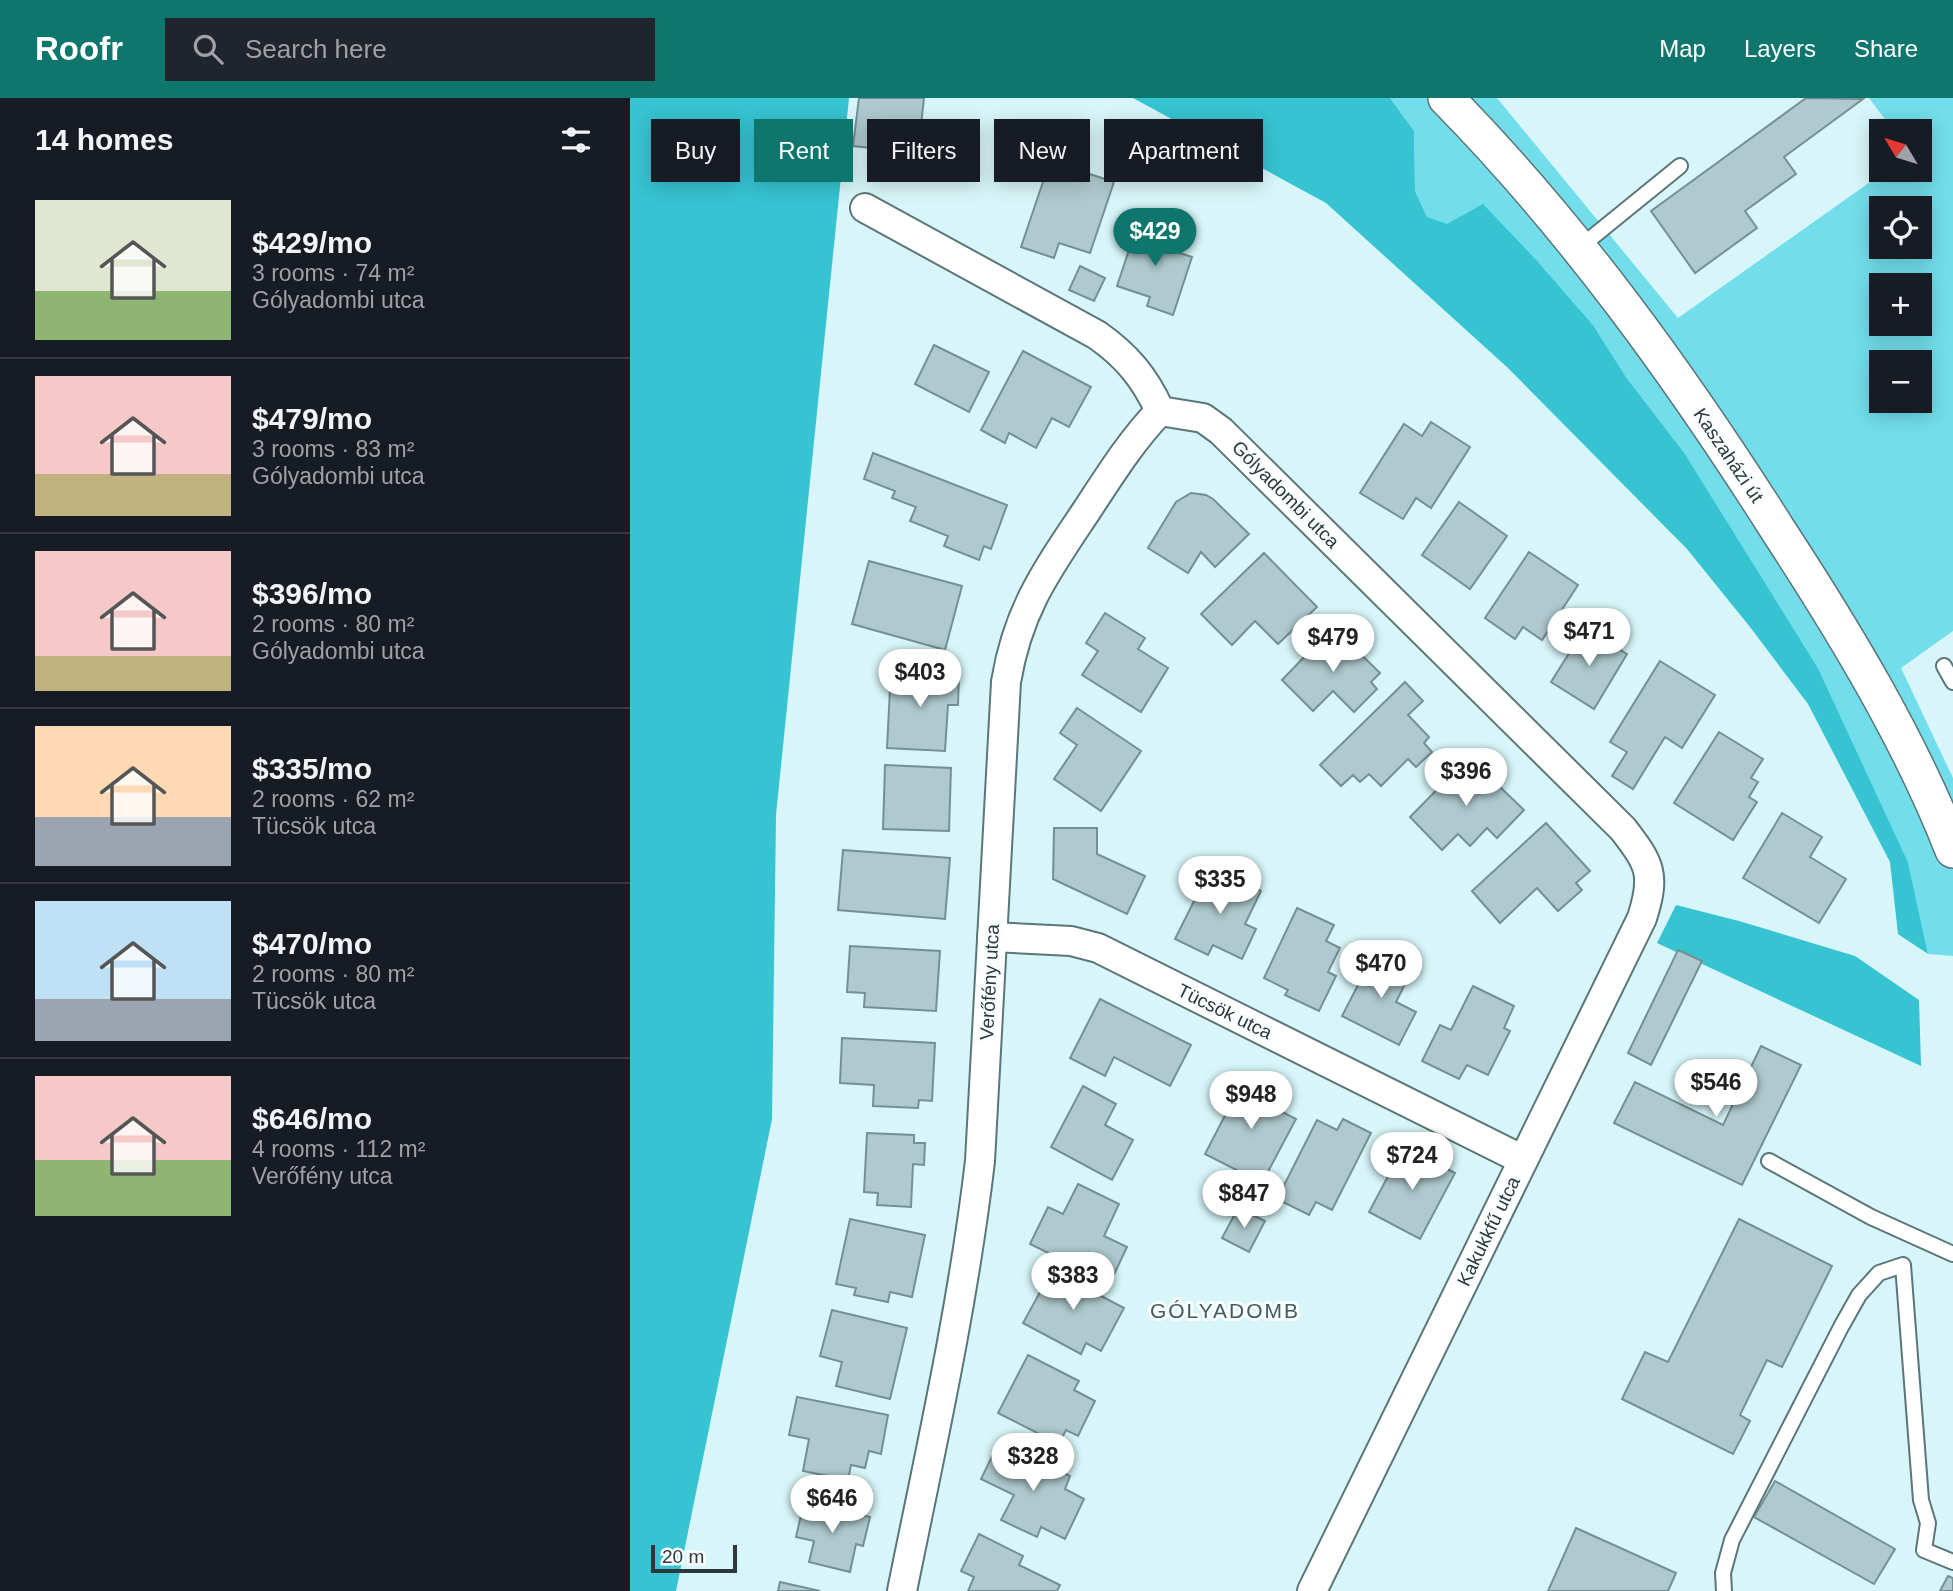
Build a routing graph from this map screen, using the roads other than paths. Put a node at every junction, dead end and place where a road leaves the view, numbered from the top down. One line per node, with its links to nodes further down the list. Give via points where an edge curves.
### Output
1 (1446, 98): 4 (street, Kaszaházi út)
2 (1680, 166): 4 (lane)
3 (865, 208): 5 (street, via 1097,335 1118,350 1147,384)
4 (1578, 248): 8 (street, Kaszaházi út, via 1671,369 1818,590 1920,774)
5 (1160, 411): 9 (street, Gólyadombi utca, via 1203,418 1221,431 1623,828); 10 (street, Verőfény utca, via 1124,453 1052,562 1016,633 1006,682)
6 (1944, 666): 7 (lane)
7 (1953, 682)
8 (1953, 850)
9 (1649, 868): 11 (street, Kakukkfű utca, via 1651,891 1643,918)
10 (992, 937): 11 (street, Tücsök utca, via 1071,941 1098,948); 15 (street, Verőfény utca, via 972,1230)
11 (1523, 1160): 16 (street, Kakukkfű utca)
12 (1769, 1161): 13 (lane, via 1871,1217)
13 (1953, 1254)
14 (1953, 1562): 17 (lane, via 1924,1550 1928,1523 1920,1500 1903,1265 1880,1273 1859,1295 1732,1540 1723,1573)
15 (902, 1591)
16 (1312, 1591)
17 (1724, 1591)

